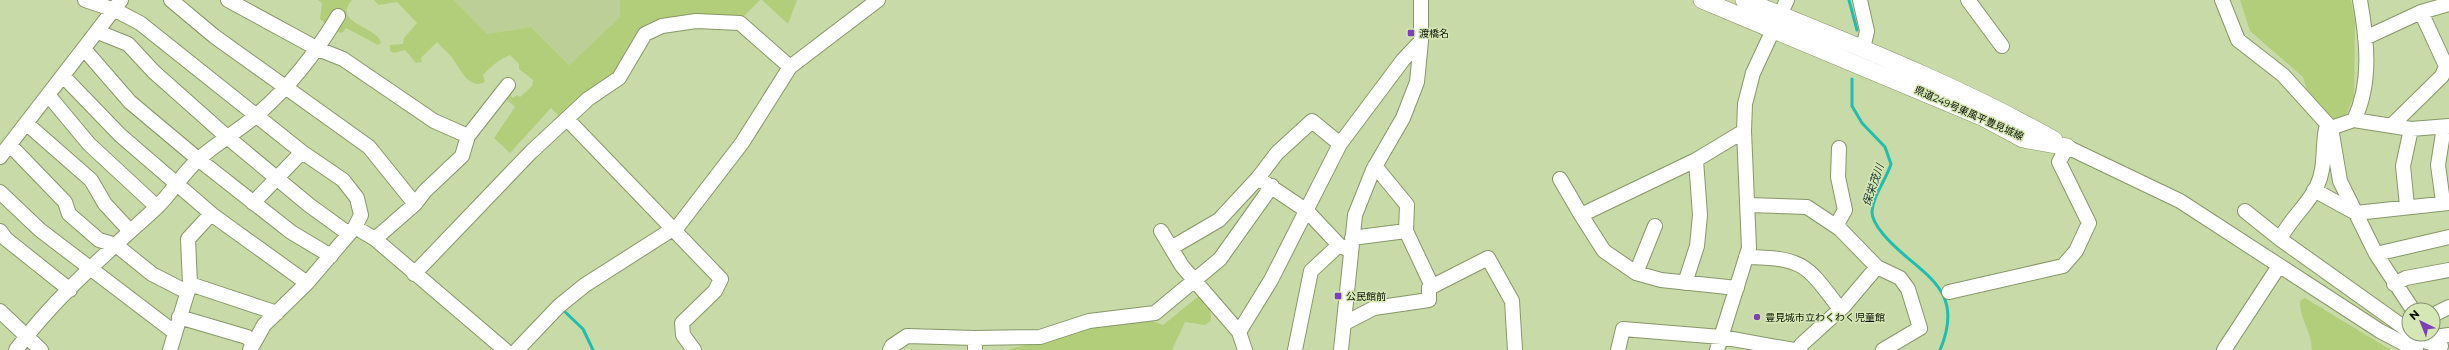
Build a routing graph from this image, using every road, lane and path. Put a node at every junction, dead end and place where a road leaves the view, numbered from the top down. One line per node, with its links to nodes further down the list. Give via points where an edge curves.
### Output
1 (85, 0): 13 (street)
2 (171, 0): 28 (street, via 214,36)
3 (228, 0): 22 (street)
4 (878, 0): 25 (street)
5 (1421, 0): 19 (street)
6 (1702, 0): 15 (main road, 県道249号東風平豊見城線)
7 (1744, 0): 15 (main road, 県道249号東風平豊見城線)
8 (1860, 0): 23 (street, via 1866,31)
9 (1968, 0): 20 (street)
10 (2222, 0): 36 (street, via 2238,40 2283,75)
11 (2360, 0): 18 (street)
12 (2449, 4): 14 (street)
13 (118, 5): 17 (street); 30 (street)
14 (2421, 12): 18 (street); 24 (street)
15 (1780, 14): 23 (main road, 県道249号東風平豊見城線); 38 (street, via 1748,89); 43 (main road, 県道249号東風平豊見城線, via 2023,139)
16 (338, 16): 22 (street)
17 (98, 32): 21 (street); 39 (street, via 128,44 154,72)
18 (2365, 38): 32 (street, via 2366,84 2361,106)
19 (1421, 41): 41 (street, via 1402,60); 49 (street, via 1417,82 1403,118)
20 (2002, 46)
21 (84, 49): 26 (street); 47 (street, via 130,102)
22 (318, 49): 28 (street); 40 (street, via 343,59 434,121)
23 (1863, 49): 43 (main road, 県道249号東風平豊見城線, via 1994,106)
24 (2448, 65): 34 (street, via 2442,76)
25 (790, 67): 31 (street, via 740,23 696,21 662,26 645,34 618,78 588,99); 70 (street, via 742,143 680,225)
26 (64, 77): 29 (street); 53 (street, via 120,135)
27 (508, 85): 40 (street)
28 (286, 87): 30 (street); 59 (street, via 369,147)
29 (49, 96): 33 (street); 61 (street, via 89,144)
30 (257, 115): 39 (street); 45 (street)
31 (567, 119): 70 (street); 90 (street, via 531,152)
32 (2354, 120): 34 (street); 36 (street)
33 (27, 124): 42 (street); 72 (street, via 91,180 105,204)
34 (2391, 126): 37 (street)
35 (2447, 126): 37 (street); 57 (street, via 2438,165)
36 (2329, 127): 55 (street, via 2324,168); 65 (street, via 2340,181)
37 (2411, 129): 62 (street, via 2403,166)
38 (1744, 131): 48 (street); 60 (street)
39 (226, 136): 47 (street); 50 (street)
40 (468, 136): 59 (street, via 462,156 424,191)
41 (1340, 144): 51 (street, via 1312,121 1277,153); 63 (street)
42 (10, 145): 46 (street); 79 (street, via 65,202 70,214 99,240)
43 (2067, 147): 85 (street, via 2180,200); 99 (street, via 2059,162 2089,223 2076,251 2063,266)
44 (1839, 148): 69 (street, via 1838,177 1845,210)
45 (302, 152): 50 (street); 73 (street, via 343,180 357,198 361,215)
46 (0, 157)
47 (198, 159): 53 (street); 58 (street)
48 (1696, 160): 67 (street); 93 (street, via 1700,215 1697,246)
49 (1375, 166): 75 (street, via 1407,205); 80 (street, via 1355,215)
50 (277, 178): 58 (street); 73 (street)
51 (1258, 178): 54 (street); 81 (street, via 1219,220)
52 (1560, 179): 67 (street)
53 (176, 184): 61 (street); 66 (street)
54 (1272, 186): 63 (street); 91 (street, via 1220,259)
55 (2314, 190): 65 (street); 78 (street, via 2287,224)
56 (0, 192): 87 (street, via 40,230)
57 (2446, 202): 62 (street)
58 (253, 203): 83 (street, via 291,232)
59 (415, 204): 77 (street)
60 (1748, 205): 69 (street, via 1806,207); 84 (street, via 1749,248)
61 (157, 206): 72 (street)
62 (2407, 206): 65 (street)
63 (1307, 211): 80 (street); 108 (street, via 1271,280)
64 (2245, 211): 78 (street)
65 (2356, 213): 82 (street)
66 (211, 214): 92 (street); 96 (street, via 188,239)
67 (1581, 215): 89 (street, via 1604,252)
68 (1654, 226): 89 (street)
69 (1836, 226): 86 (street)
70 (673, 229): 117 (street, via 585,285 558,306); 118 (street, via 721,279 715,291 682,323 683,335)
71 (0, 231): 98 (street, via 6,239)
72 (130, 231): 79 (street)
73 (352, 231): 77 (street); 83 (street)
74 (1161, 231): 81 (street)
75 (1406, 231): 80 (street); 95 (street)
76 (2449, 237): 82 (street)
77 (375, 239): 90 (street)
78 (2280, 239): 106 (street)
79 (116, 245): 87 (street); 96 (street, via 152,274)
80 (1347, 245): 105 (street); 121 (street, via 1311,270)
81 (1171, 248): 91 (street)
82 (2376, 254): 94 (street)
83 (331, 256): 92 (street)
84 (1746, 257): 97 (street); 101 (street, via 1780,258 1795,262 1819,281)
85 (2279, 266): 128 (street); 129 (street, via 2380,332)
86 (1877, 267): 101 (street); 127 (street, via 1900,278 1908,289 1920,328)
87 (92, 269): 98 (street); 107 (street)
88 (2449, 270): 94 (street, via 2406,278)
89 (1636, 273): 93 (street)
90 (414, 274): 116 (street)
91 (1194, 280): 108 (street); 110 (street, via 1155,313 1089,321 1040,337)
92 (307, 283): 103 (street)
93 (1685, 283): 97 (street)
94 (2394, 284): 100 (street)
95 (1432, 286): 105 (street, via 1428,288 1429,300 1374,308); 123 (street, via 1488,258 1512,301)
96 (189, 288): 103 (street); 104 (street)
97 (1737, 288): 111 (street)
98 (70, 290): 109 (street)
99 (1949, 292)
100 (2407, 302)
101 (1840, 309): 126 (street, via 1801,345)
102 (0, 311): 109 (street)
103 (277, 313): 112 (street, via 264,325)
104 (179, 317): 107 (street); 112 (street, via 247,337)
105 (1345, 322): 122 (street)
106 (2401, 325)
107 (174, 332): 115 (street)
108 (1239, 332): 120 (street)
109 (26, 337): 113 (street); 114 (street)
110 (975, 344): 119 (street, via 907,336)
111 (1719, 344): 124 (street, via 1624,329); 125 (street)
112 (251, 347)
113 (16, 350)
114 (41, 350)
115 (170, 350)
116 (505, 350)
117 (517, 350)
118 (694, 350)
119 (890, 350)
120 (1245, 350)
121 (1295, 350)
122 (1342, 350)
123 (1515, 350)
124 (1618, 350)
125 (1794, 350)
126 (1800, 350)
127 (1883, 350)
128 (2224, 350)
129 (2416, 350)

